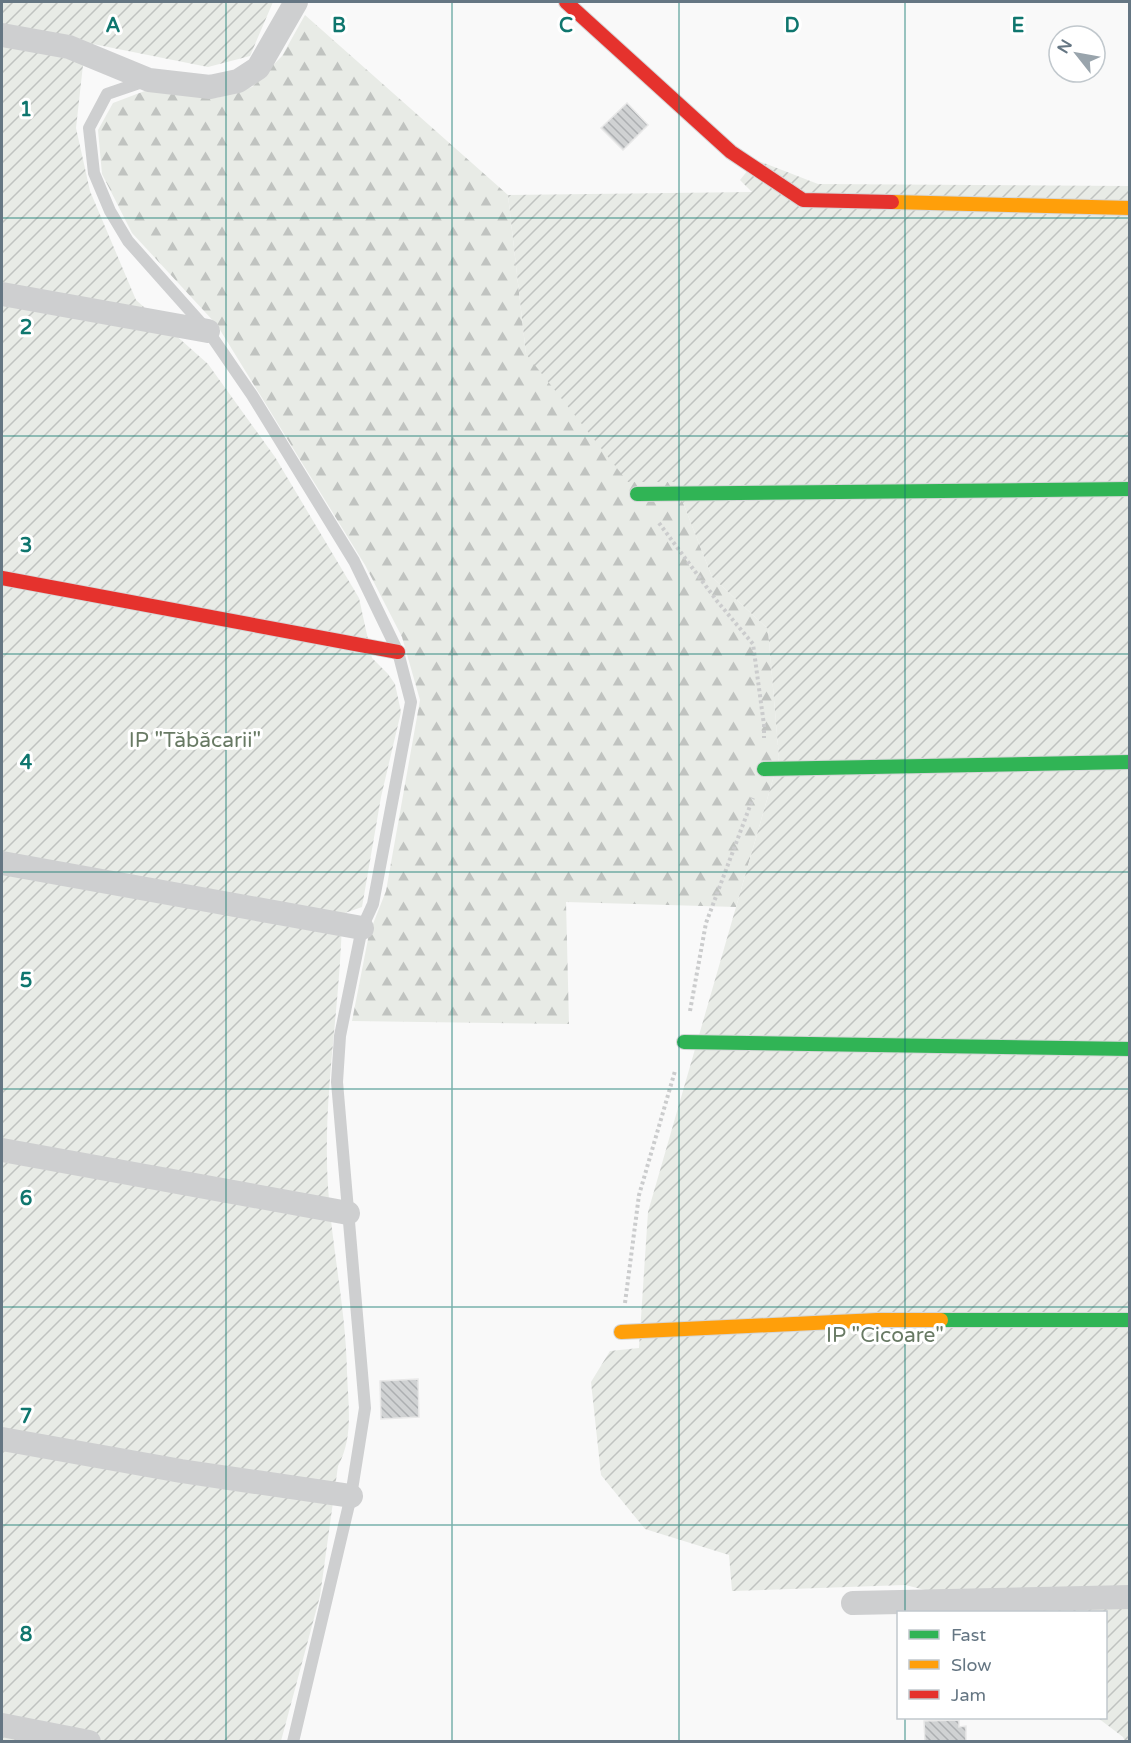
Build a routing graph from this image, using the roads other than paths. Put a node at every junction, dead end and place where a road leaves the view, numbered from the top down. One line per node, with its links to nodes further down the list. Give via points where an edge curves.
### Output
1 (296, 2): 4 (street, via 258,68 238,81 210,87)
2 (566, 2): 5 (street, via 731,152 803,200)
3 (2, 35): 4 (street, via 69,47)
4 (149, 80): 7 (lane, via 107,94 89,128 94,173 128,241)
5 (1130, 208)
6 (2, 294): 7 (street)
7 (208, 331): 11 (lane, via 354,561)
8 (1130, 489): 9 (street)
9 (638, 494)
10 (2, 578): 11 (street)
11 (398, 652): 15 (lane, via 411,702 373,904)
12 (1130, 762): 13 (street)
13 (764, 769)
14 (2, 863): 15 (street)
15 (362, 928): 19 (lane, via 340,1036 337,1082)
16 (684, 1042): 17 (street)
17 (1130, 1049)
18 (2, 1150): 19 (street)
19 (348, 1212): 23 (lane, via 364,1408)
20 (1130, 1320): 21 (street, via 877,1320)
21 (621, 1332)
22 (2, 1439): 23 (street)
23 (351, 1496): 28 (lane)
24 (1130, 1597): 25 (street)
25 (853, 1603)
26 (2, 1725): 27 (street)
27 (89, 1742)
28 (293, 1742)

